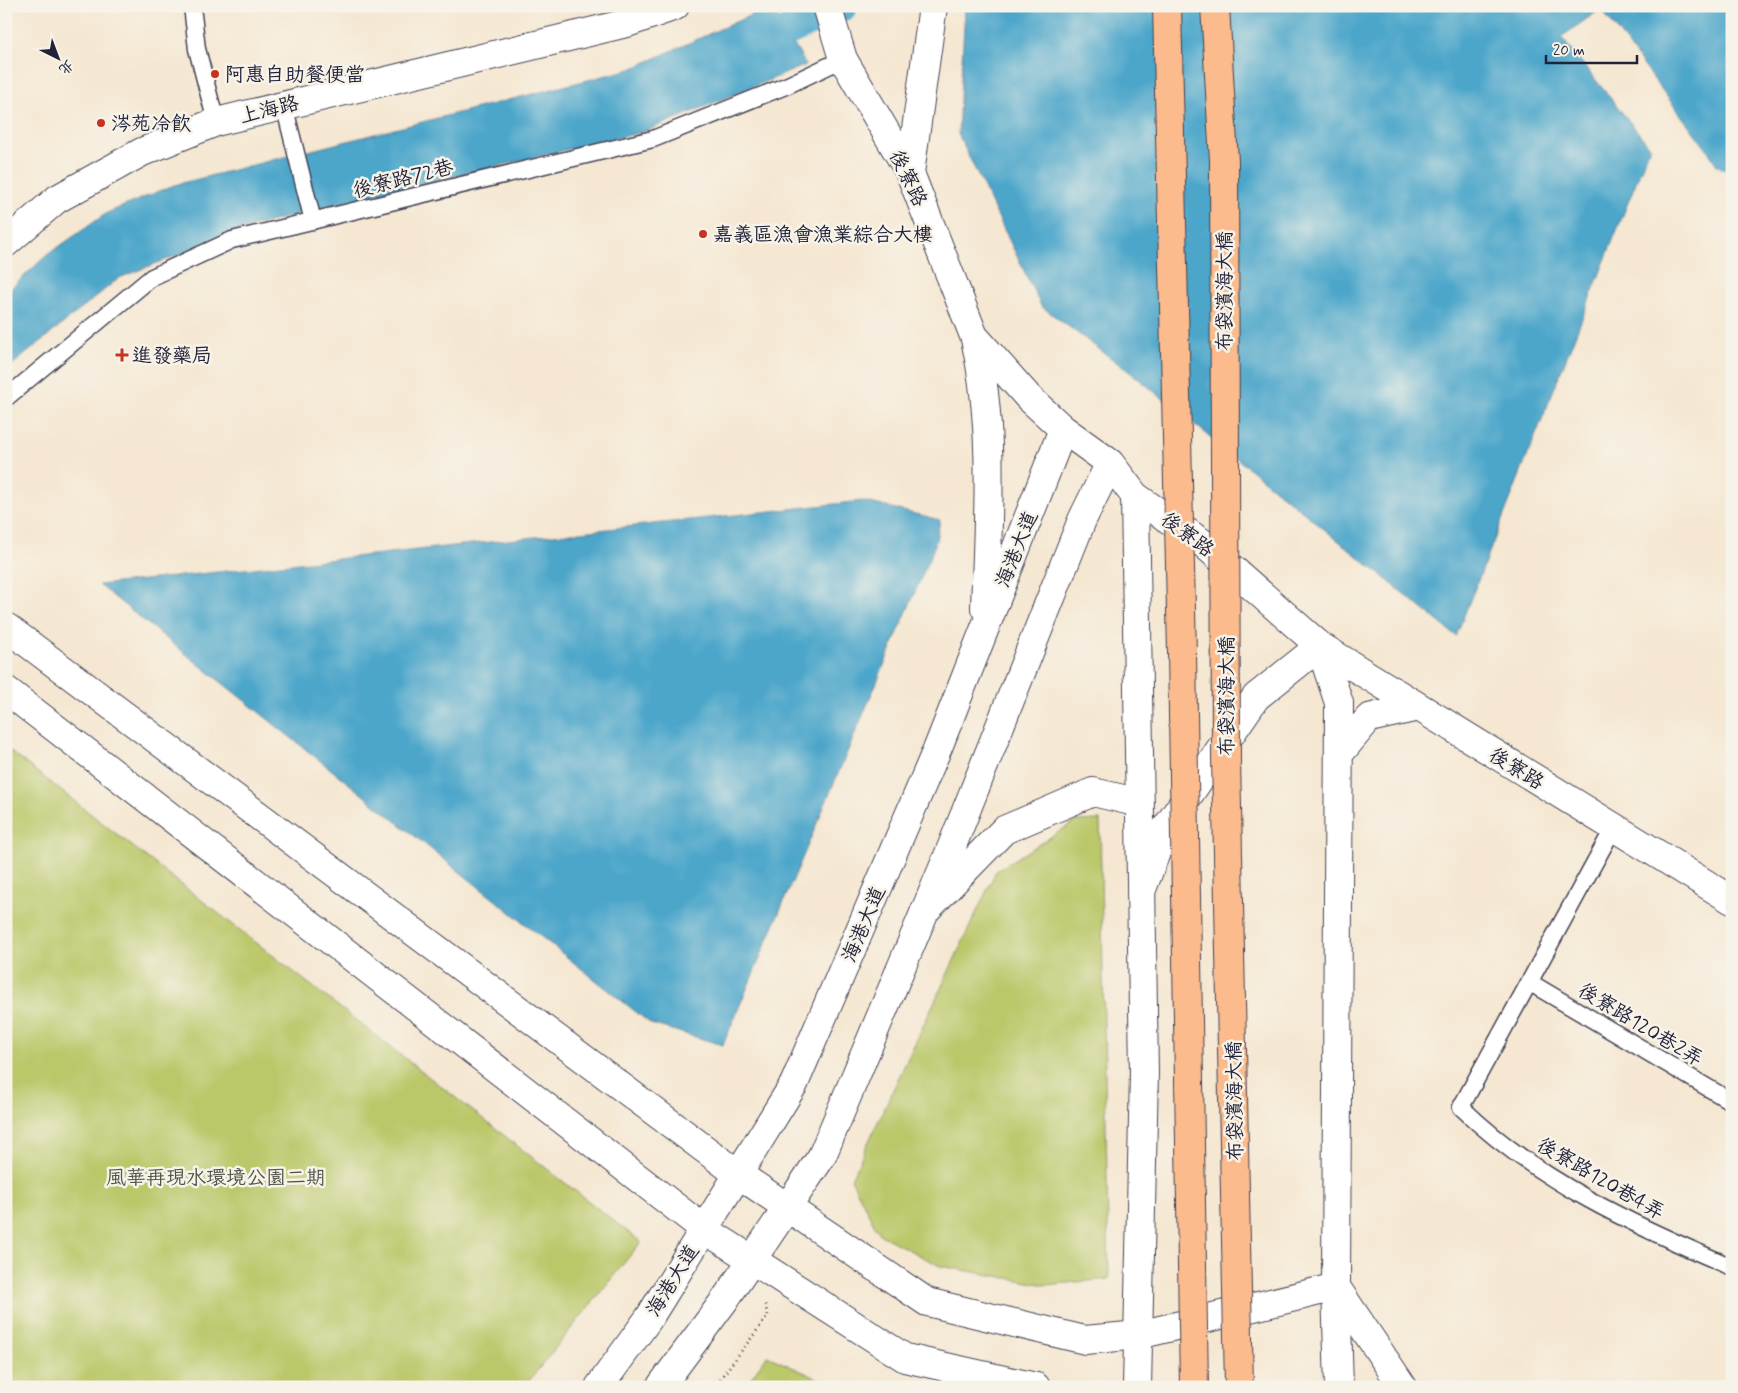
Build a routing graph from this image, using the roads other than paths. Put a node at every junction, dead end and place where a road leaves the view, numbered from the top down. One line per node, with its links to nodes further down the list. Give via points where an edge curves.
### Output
1 (192, 6): 9 (lane, via 197,49)
2 (675, 6): 8 (street, 上海路, via 627,22)
3 (827, 6): 7 (street, 後寮路)
4 (933, 6): 10 (street)
5 (1167, 6): 43 (highway, bridge)
6 (1215, 6): 44 (highway, 布袋濱海大橋, bridge, via 1224,161 1226,758)
7 (843, 59): 10 (street, 後寮路); 11 (lane, 後寮路72巷, via 788,86 653,139)
8 (284, 105): 9 (street, 上海路); 11 (lane)
9 (216, 122): 12 (street, 上海路, via 142,152 57,199)
10 (910, 173): 13 (street, 後寮路)
11 (313, 221): 14 (lane, 後寮路72巷, via 232,240 152,277)
12 (6, 243)
13 (974, 336): 15 (street, 後寮路, via 1028,398); 19 (street, via 983,374 989,483)
14 (6, 398)
15 (1063, 429): 16 (street, 後寮路); 19 (street, 海港大道)
16 (1110, 463): 17 (street, 後寮路); 28 (street, via 1082,520)
17 (1135, 496): 20 (street, 後寮路, via 1204,544); 24 (street)
18 (6, 627): 31 (street)
19 (984, 628): 31 (street, 海港大道, via 939,745 794,1084)
20 (1320, 646): 22 (street, 後寮路); 23 (street, via 1339,703); 26 (street, via 1256,697 1164,831)
21 (6, 690): 33 (street)
22 (1418, 707): 23 (street, via 1369,718); 25 (street, 後寮路)
23 (1339, 754): 36 (street)
24 (1140, 803): 26 (street); 28 (street, via 1093,792 1004,830)
25 (1614, 827): 27 (street, 後寮路); 29 (lane)
26 (1141, 892): 37 (street, via 1144,1073)
27 (1732, 900)
28 (925, 911): 32 (street, via 822,1156)
29 (1529, 982): 30 (lane, 後寮路120巷2弄); 35 (lane, 後寮路120巷4弄, via 1461,1107 1490,1135 1536,1167 1651,1233)
30 (1732, 1102)
31 (738, 1174): 32 (street); 33 (street, 海港大道)
32 (787, 1208): 34 (street); 37 (street, via 927,1302 1085,1340)
33 (704, 1229): 34 (street); 39 (street, 海港大道, via 650,1318)
34 (752, 1260): 40 (street); 41 (street, via 905,1358)
35 (1732, 1267)
36 (1336, 1287): 37 (street); 38 (street); 45 (street)
37 (1139, 1335): 42 (street)
38 (1336, 1386)
39 (599, 1387)
40 (660, 1387)
41 (1036, 1387)
42 (1137, 1387)
43 (1194, 1387)
44 (1239, 1387)
45 (1403, 1387)

